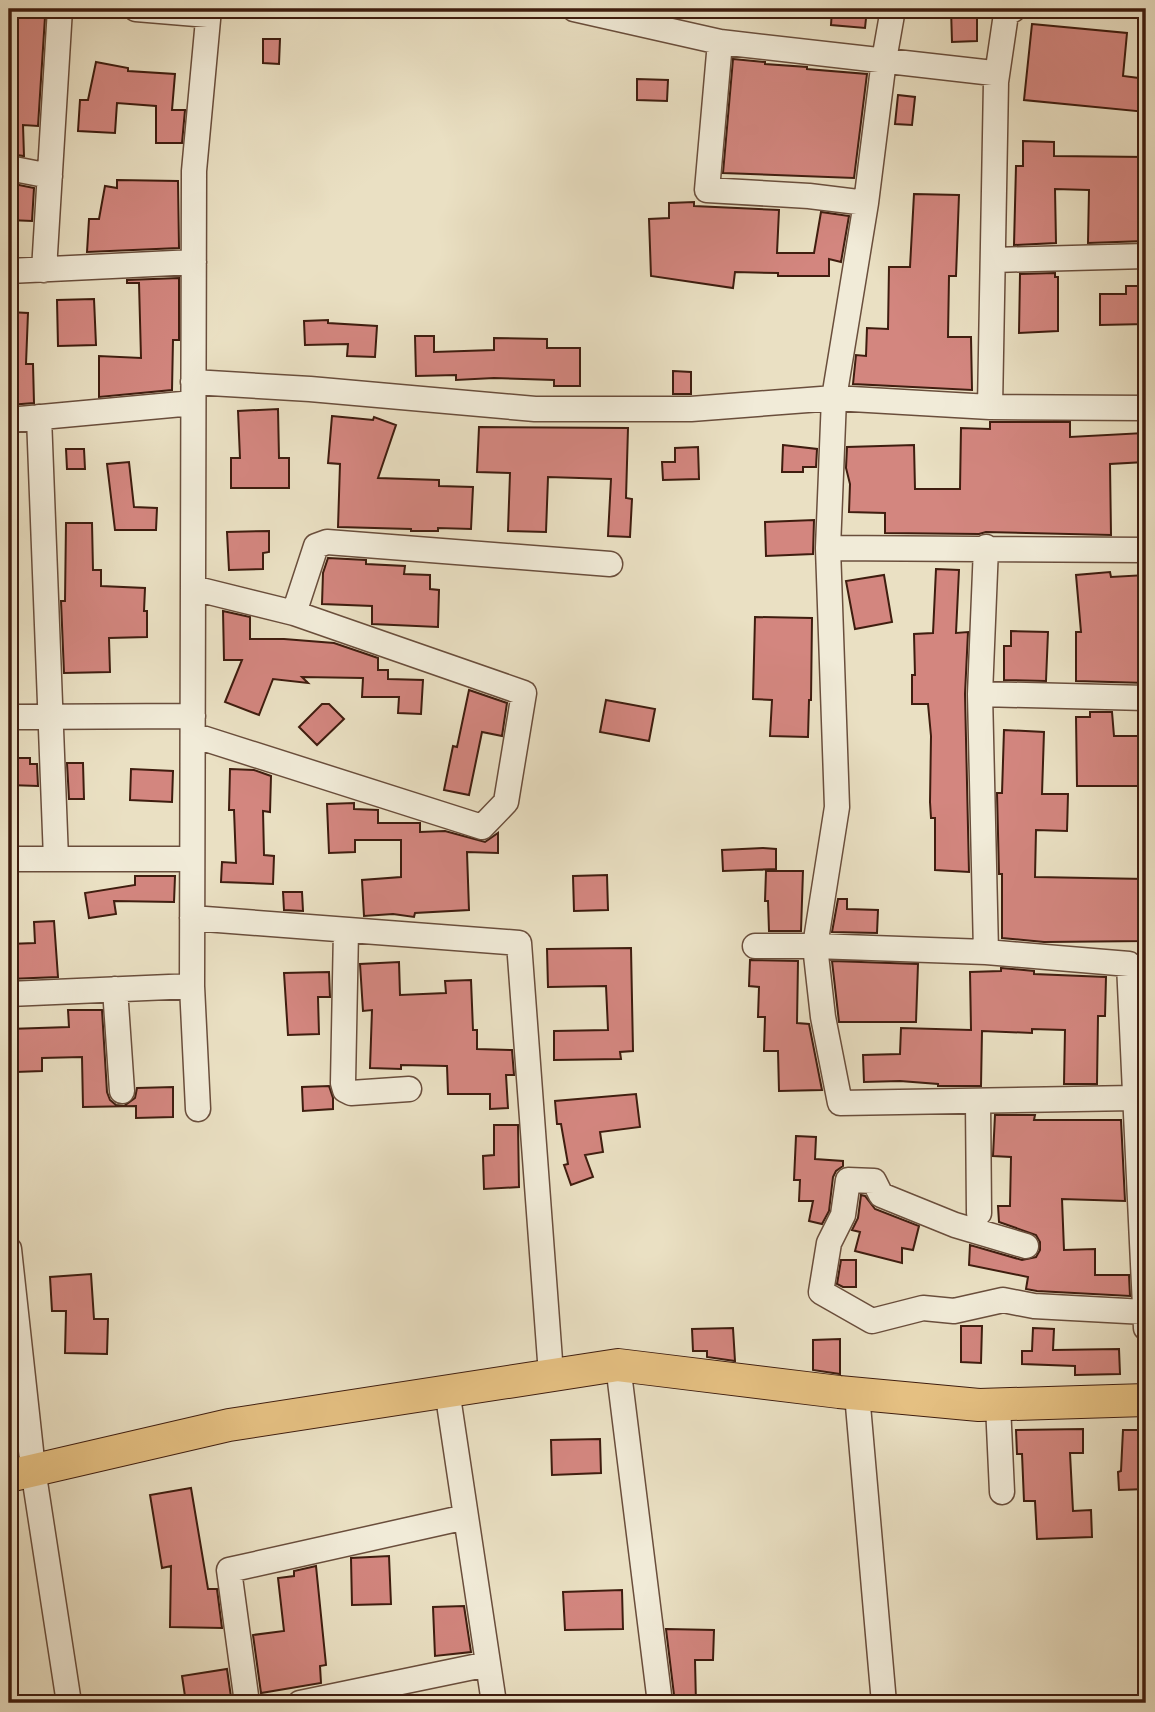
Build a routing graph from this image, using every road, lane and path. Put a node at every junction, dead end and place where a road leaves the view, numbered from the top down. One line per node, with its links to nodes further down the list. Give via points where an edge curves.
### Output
1 (60, 9): 11 (street)
2 (136, 9): 6 (street)
3 (574, 9): 7 (street)
4 (894, 9): 8 (street)
5 (1014, 9): 9 (street, via 1006,14)
6 (209, 12): 15 (street, via 194,171)
7 (720, 41): 8 (street); 12 (street, via 707,190)
8 (884, 60): 9 (street, via 993,73); 12 (street)
9 (996, 82): 14 (street)
10 (9, 168): 11 (street)
11 (50, 176): 16 (street)
12 (866, 204): 19 (street)
13 (1146, 256): 14 (street)
14 (994, 260): 20 (street)
15 (194, 262): 16 (street); 18 (street)
16 (44, 270): 17 (street)
17 (9, 271)
18 (193, 392): 19 (street, via 310,390 535,410 691,410); 22 (street); 28 (street)
19 (834, 398): 20 (street); 25 (street)
20 (990, 407): 21 (street)
21 (1146, 408)
22 (39, 417): 23 (street); 32 (street)
23 (9, 420)
24 (985, 547): 25 (street); 26 (street); 30 (street)
25 (828, 548): 41 (street, via 837,807)
26 (1146, 550)
27 (610, 564): 29 (street, via 327,542 316,546)
28 (193, 588): 29 (street); 34 (street)
29 (294, 613): 34 (street, via 524,693 506,802 482,827)
30 (980, 694): 31 (street); 42 (street)
31 (1146, 698)
32 (51, 717): 33 (street); 34 (street); 36 (street)
33 (9, 718)
34 (193, 725): 37 (street)
35 (9, 859): 36 (street)
36 (56, 859): 37 (street)
37 (192, 859): 38 (street)
38 (192, 918): 39 (street); 43 (street)
39 (346, 930): 46 (street, via 345,1090); 59 (street, via 519,943)
40 (755, 946): 41 (street)
41 (815, 946): 42 (street); 49 (street, via 822,1017 840,1103)
42 (985, 952): 48 (street, via 1129,964)
43 (192, 986): 44 (street); 50 (street)
44 (115, 989): 45 (street); 47 (street)
45 (9, 994)
46 (409, 1089)
47 (122, 1091)
48 (1134, 1098): 49 (street); 54 (street)
49 (978, 1101): 51 (street)
50 (198, 1110)
51 (979, 1213)
52 (1026, 1246): 56 (street, via 955,1225 881,1195 874,1181 848,1180 843,1215 829,1243 821,1292 872,1321 923,1308 954,1311 1003,1300)
53 (9, 1249): 55 (street)
54 (1144, 1251): 56 (street)
55 (11, 1298): 64 (street)
56 (1145, 1312): 57 (street)
57 (1146, 1328)
58 (618, 1365): 59 (main road); 61 (main road); 72 (street)
59 (551, 1374): 60 (main road)
60 (447, 1390): 64 (main road, via 229,1425); 66 (street)
61 (857, 1394): 63 (main road); 73 (street)
62 (1146, 1399): 63 (main road)
63 (998, 1405): 65 (street)
64 (21, 1472): 68 (street)
65 (1002, 1492)
66 (466, 1517): 67 (street); 69 (street, via 229,1570)
67 (488, 1664): 70 (street); 71 (street)
68 (69, 1703)
69 (247, 1703)
70 (300, 1703)
71 (494, 1703)
72 (660, 1703)
73 (884, 1703)

